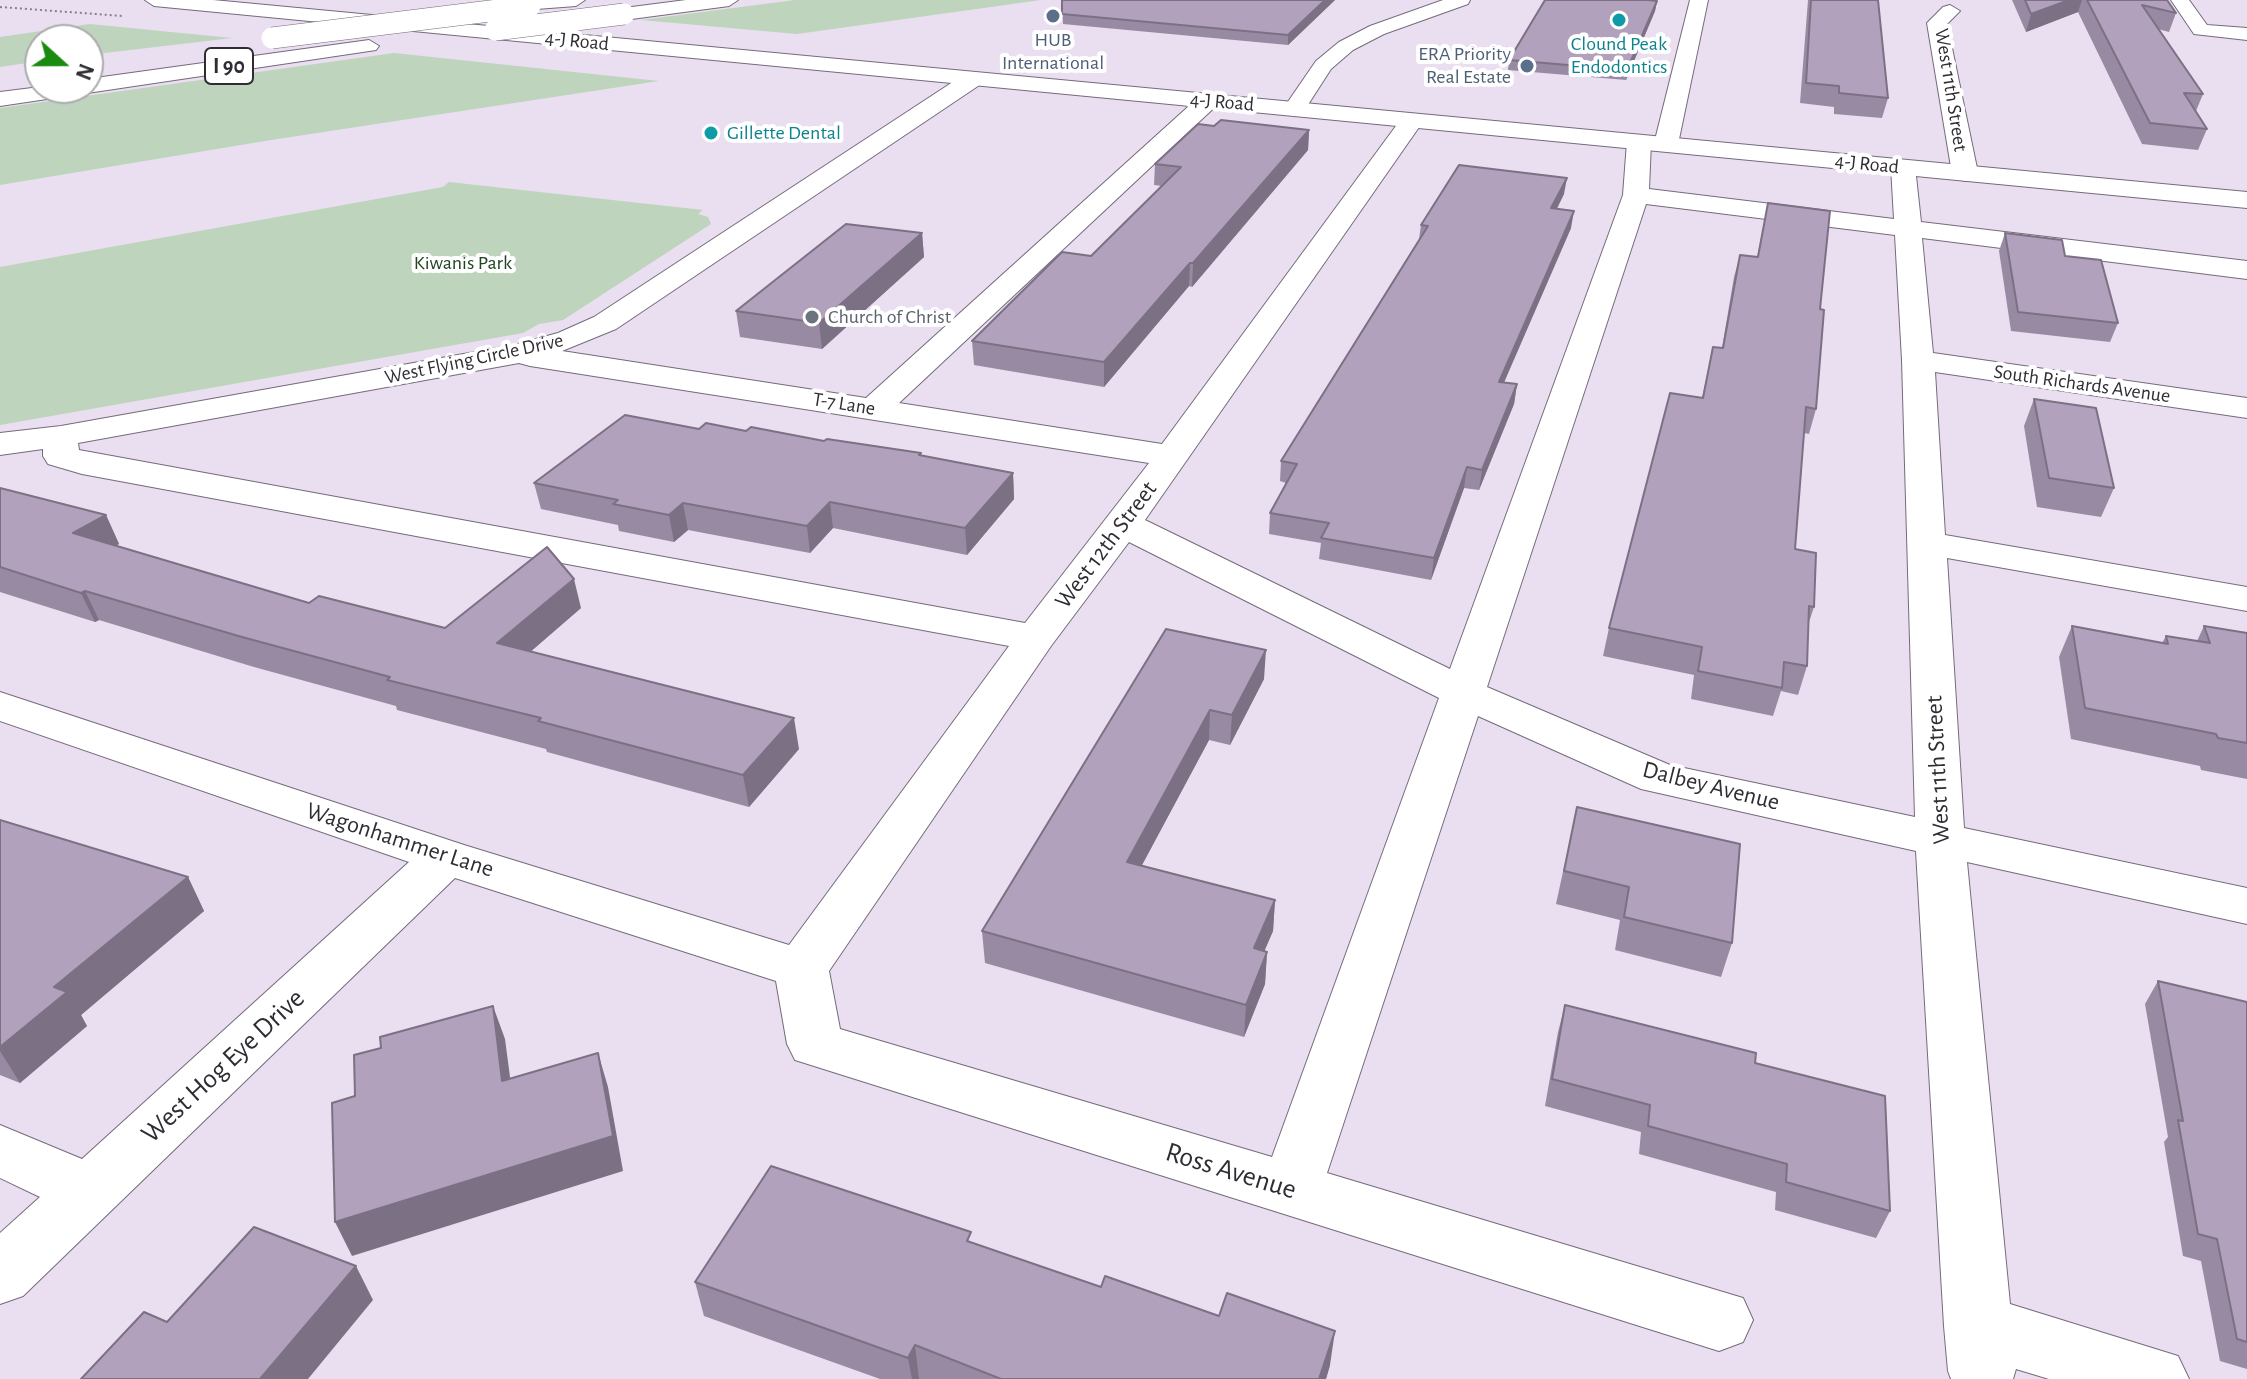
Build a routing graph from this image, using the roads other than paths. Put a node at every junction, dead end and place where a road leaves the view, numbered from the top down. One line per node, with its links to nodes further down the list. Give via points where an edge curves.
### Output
1 (154, 0): 7 (main road, 4-J Road)
2 (576, 0): 11 (main road, I 90, bridge)
3 (729, 0): 13 (main road, I 90, bridge)
4 (1461, 0): 17 (main road, via 1346,46 1323,65)
5 (1699, 0): 19 (main road)
6 (2180, 0): 10 (main road, via 2201,30)
7 (205, 2): 12 (main road, 4-J Road)
8 (1950, 11): 21 (main road, West 11th Street, via 1937,23)
9 (2223, 15): 10 (main road)
10 (2246, 34)
11 (264, 39)
12 (973, 79): 16 (main road, 4-J Road); 26 (main road, West Flying Circle Drive, via 605,323 569,340)
13 (104, 84)
14 (24, 96): 15 (main road)
15 (0, 99)
16 (1208, 101): 17 (main road, 4-J Road); 29 (main road)
17 (1294, 109): 18 (main road, 4-J Road)
18 (1412, 120): 19 (main road, 4-J Road); 32 (main road, West 12th Street)
19 (1653, 143): 20 (main road, 4-J Road); 22 (main road)
20 (1903, 167): 21 (main road, 4-J Road); 24 (main road, West 11th Street)
21 (1965, 173): 23 (main road, 4-J Road)
22 (1636, 195): 24 (main road); 37 (main road)
23 (2247, 200)
24 (1907, 229): 25 (main road); 27 (main road, West 11th Street)
25 (2247, 270)
26 (516, 354): 29 (main road, T-7 Lane); 30 (main road, West Flying Circle Drive)
27 (1918, 360): 28 (main road, South Richards Avenue); 34 (main road, West 11th Street)
28 (2247, 408)
29 (874, 409): 32 (main road, T-7 Lane)
30 (61, 436): 31 (main road, West Flying Circle Drive); 36 (main road, via 61,456 82,463)
31 (0, 444)
32 (1172, 456): 33 (main road, West 12th Street)
33 (1123, 524): 36 (main road, West 12th Street); 37 (main road, Dalbey Avenue)
34 (1927, 543): 35 (main road); 39 (main road, West 11th Street)
35 (2247, 599)
36 (1036, 638): 42 (main road, West 12th Street)
37 (1464, 693): 39 (main road, Dalbey Avenue, via 1658,778); 44 (main road)
38 (0, 706): 40 (main road, Wagonhammer Lane)
39 (1941, 839): 41 (main road, Dalbey Avenue); 48 (main road, West 11th Street, via 1980,1348)
40 (446, 857): 42 (main road, Wagonhammer Lane); 45 (main road, West Hog Eye Drive)
41 (2247, 906)
42 (801, 969): 44 (main road, Ross Avenue, via 815,1044)
43 (0, 1150): 45 (main road)
44 (1291, 1189): 47 (main road, Ross Avenue)
45 (89, 1191): 46 (main road, West Hog Eye Drive)
46 (0, 1275)
47 (1719, 1320)
48 (2154, 1379)

